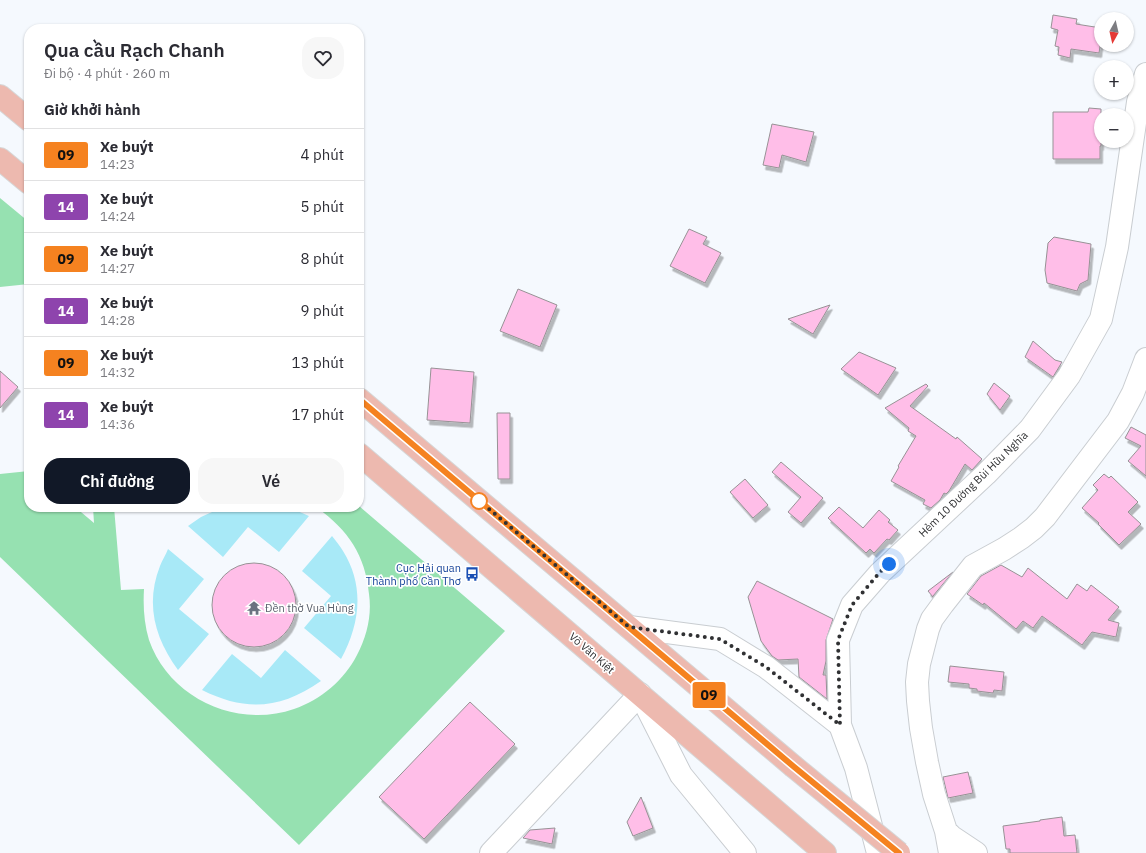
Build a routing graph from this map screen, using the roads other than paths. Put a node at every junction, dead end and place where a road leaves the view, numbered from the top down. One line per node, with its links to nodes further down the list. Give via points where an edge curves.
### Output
1 (1146, 74): 11 (street, Hẻm 10 Đường Bùi Hữu Nghĩa, via 1138,102 1117,247 1101,319 1069,376 1030,429 986,474 880,572 852,605 838,640)
2 (0, 96): 3 (main road)
3 (24, 116)
4 (0, 159): 5 (main road)
5 (24, 179)
6 (1146, 359): 12 (street, via 1133,393 1118,421 1045,517 1021,538 973,566 932,619 919,664 918,701 927,762)
7 (364, 403): 9 (main road)
8 (364, 458): 10 (main road, Võ Văn Kiệt)
9 (629, 627): 11 (street, via 720,639 766,667); 17 (main road, bridge)
10 (640, 694): 13 (street); 14 (street, via 681,775); 15 (main road, Võ Văn Kiệt)
11 (840, 725): 16 (street, Hẻm 10 Đường Bùi Hữu Nghĩa, via 856,768)
12 (946, 831): 18 (street); 19 (street)
13 (491, 853)
14 (744, 853)
15 (825, 853)
16 (878, 853)
17 (899, 853)
18 (950, 853)
19 (976, 853)

